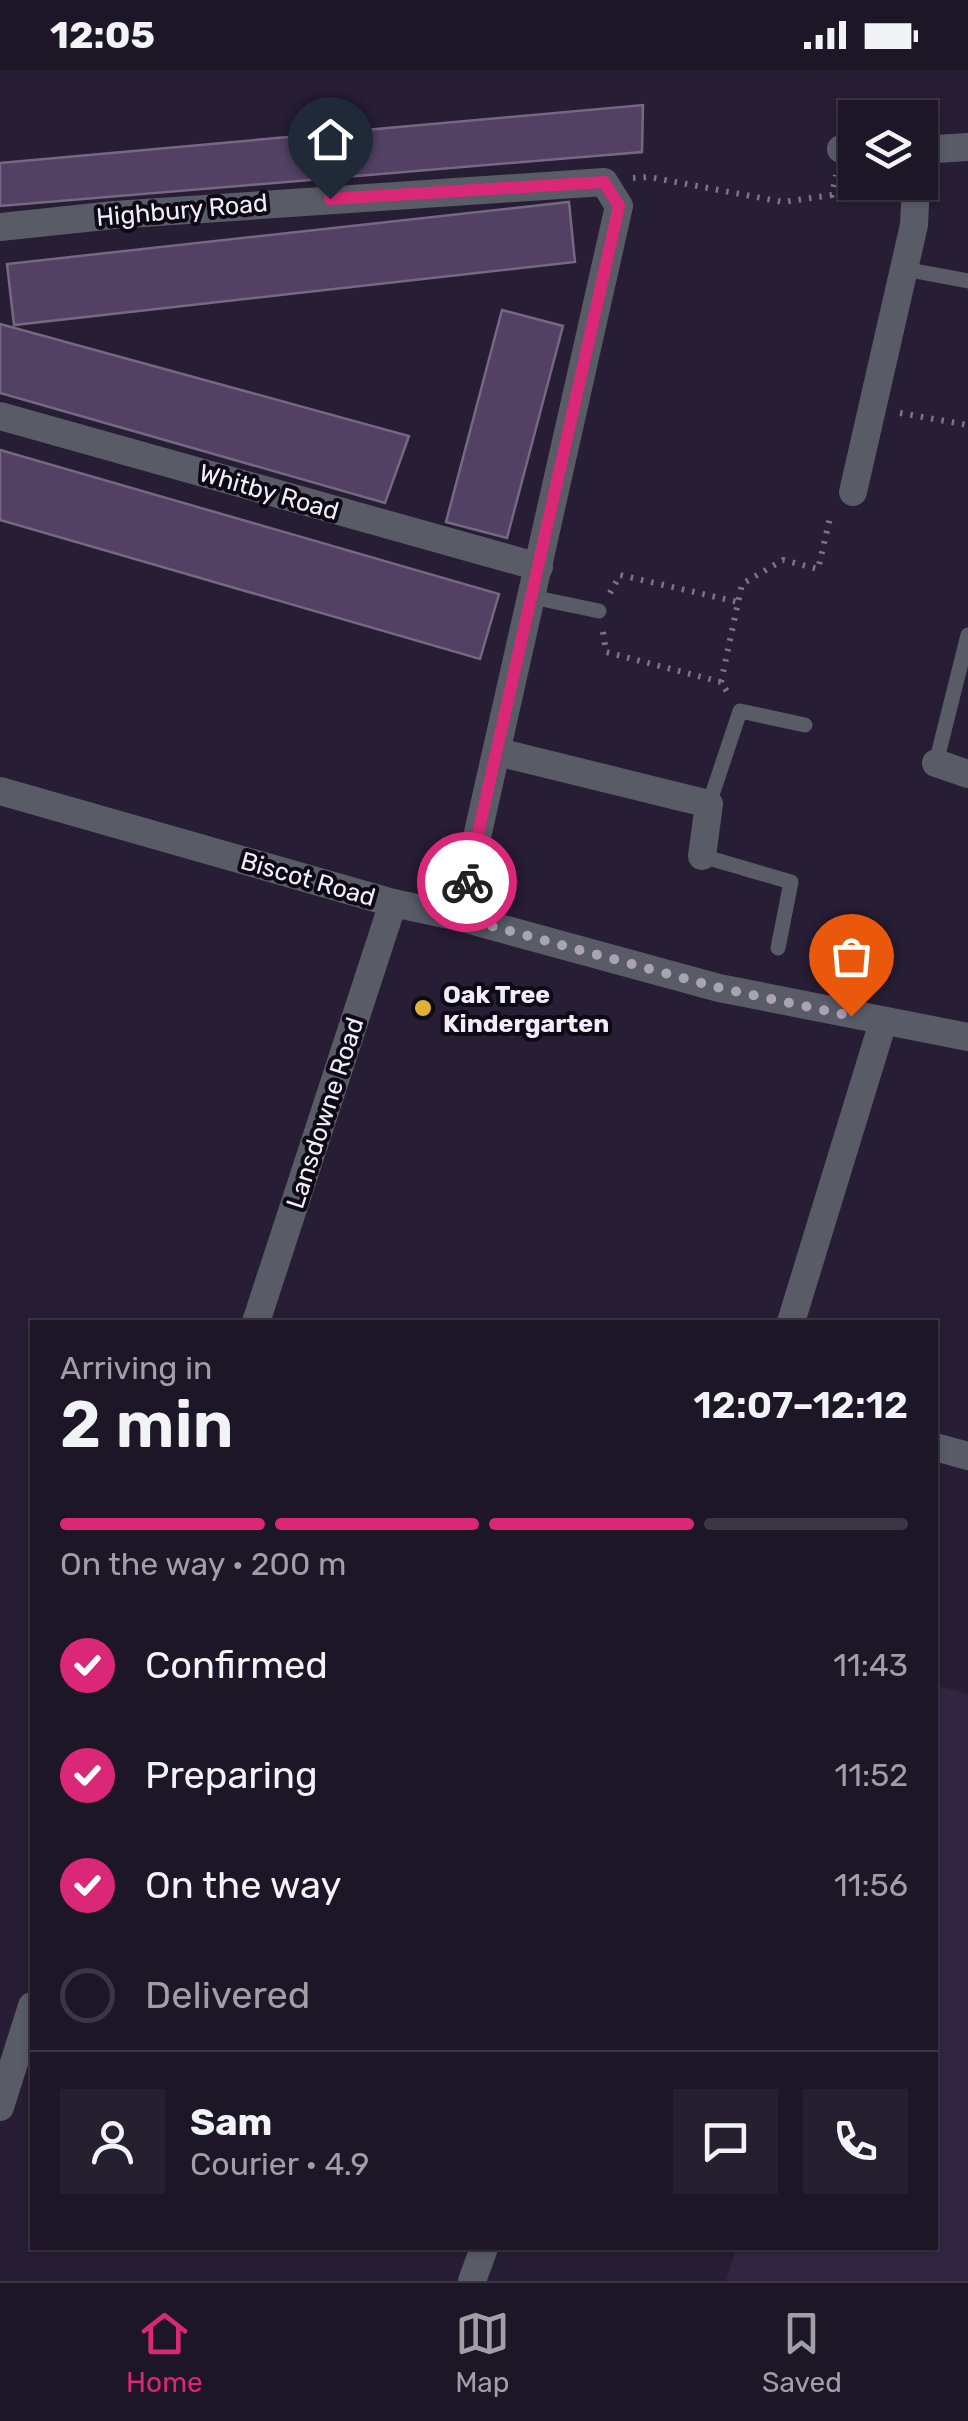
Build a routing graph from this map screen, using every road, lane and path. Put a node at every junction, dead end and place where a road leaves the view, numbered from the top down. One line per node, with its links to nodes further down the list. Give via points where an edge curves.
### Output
1 (968, 148): 2 (street)
2 (938, 149)
3 (838, 178): 4 (path, via 832,195 783,202 649,176)
4 (604, 182): 6 (street, Highbury Road); 14 (street, via 619,206)
5 (915, 200): 7 (street)
6 (0, 228)
7 (904, 269): 8 (lane); 9 (street)
8 (968, 282)
9 (872, 408): 11 (path); 12 (street)
10 (0, 416): 14 (street, Whitby Road)
11 (968, 425)
12 (853, 492)
13 (830, 518): 16 (path, via 818,569 783,560 742,584)
14 (538, 567): 15 (street)
15 (532, 597): 17 (lane); 22 (street)
16 (738, 602): 17 (path, via 620,575); 19 (path)
17 (600, 612): 19 (path, via 606,652)
18 (968, 635): 23 (lane)
19 (721, 682): 20 (path)
20 (740, 711): 21 (lane); 26 (lane)
21 (805, 725)
22 (498, 752): 26 (street); 29 (street)
23 (936, 763): 24 (street)
24 (968, 774)
25 (0, 791): 28 (street, Biscot Road)
26 (709, 804): 27 (street)
27 (702, 856): 30 (lane, via 791,882)
28 (394, 903): 29 (street, Biscot Road); 33 (street, Lansdowne Road)
29 (458, 917): 31 (street, Biscot Road, via 720,988)
30 (778, 948)
31 (884, 1022): 32 (street, Biscot Road); 34 (street)
32 (968, 1037)
33 (257, 1320)
34 (793, 1320)
35 (938, 1448): 36 (street)
36 (968, 1456)
37 (30, 2012): 38 (street)
38 (0, 2107)
39 (483, 2250): 40 (street)
40 (472, 2281)

